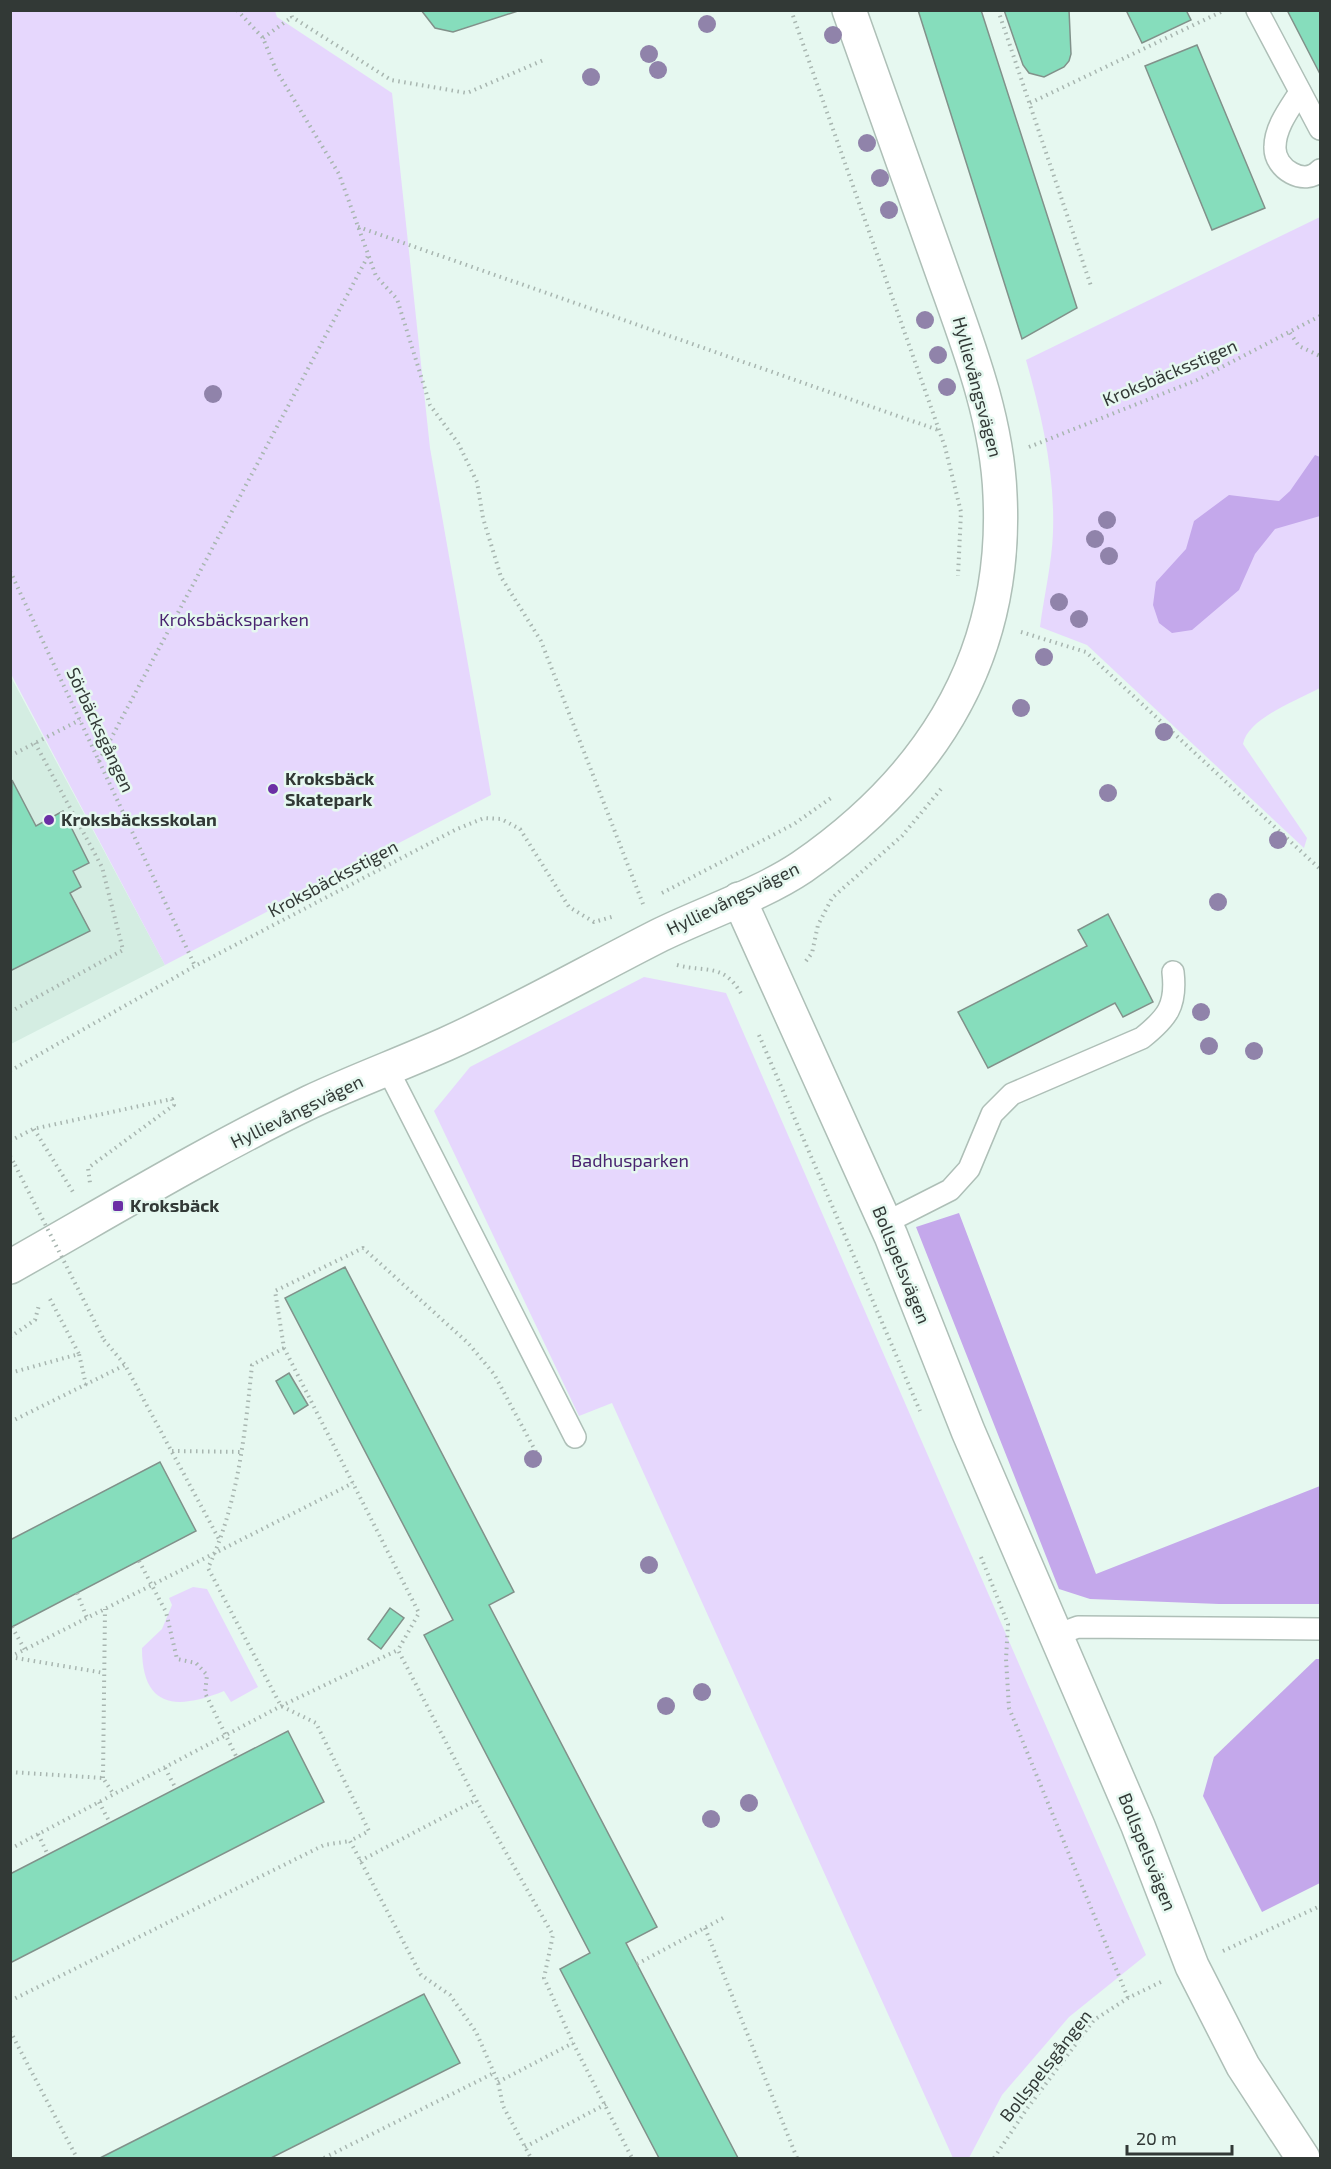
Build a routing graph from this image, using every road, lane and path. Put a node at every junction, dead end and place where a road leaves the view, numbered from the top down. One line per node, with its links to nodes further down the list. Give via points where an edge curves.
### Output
1 (237, 10): 9 (path)
2 (290, 10): 8 (path)
3 (791, 10): 21 (path)
4 (849, 10): 32 (street, Hyllievångsvägen, via 960,320 983,397 1000,490 999,567 976,665 939,734 912,769 847,832 798,870)
5 (998, 10): 12 (path)
6 (1225, 10): 12 (path)
7 (1257, 10): 11 (lane)
8 (292, 17): 9 (path); 10 (path, via 391,80 467,93)
9 (263, 38): 15 (path, via 276,70 339,174)
10 (546, 58)
11 (1300, 92): 13 (lane); 14 (lane, via 1285,116 1274,149 1279,162 1291,173 1303,178 1315,176)
12 (1030, 103): 17 (path)
13 (1320, 129)
14 (1320, 170)
15 (358, 226): 16 (path); 21 (path)
16 (368, 255): 29 (path); 33 (path, via 376,276 397,299 430,405 458,443 477,482 483,519 501,577 541,641)
17 (1091, 286)
18 (1320, 316): 19 (path, Kroksbäcksstigen)
19 (1290, 333): 20 (path, via 1299,346); 22 (path, Kroksbäcksstigen, via 1197,380)
20 (1320, 356)
21 (939, 430): 24 (path, via 961,512)
22 (1028, 448)
23 (10, 571): 26 (path, Sörbäcksgången)
24 (958, 582)
25 (1021, 632): 31 (path, via 1086,652)
26 (80, 720): 27 (path); 29 (path, Sörbäcksgången)
27 (35, 743): 28 (path); 40 (path, via 102,867 123,950)
28 (10, 756)
29 (99, 761): 37 (path, Sörbäcksgången)
30 (835, 795): 33 (path, via 794,824)
31 (1320, 869)
32 (739, 899): 42 (street, Hyllievångsvägen, via 658,936 522,1008); 49 (street, Bollspelsvägen)
33 (642, 903): 34 (path)
34 (634, 907)
35 (617, 915): 37 (path, Kroksbäcksstigen, via 594,922 569,908 520,829 501,819 484,818)
36 (674, 963): 39 (path, via 724,974 733,980)
37 (195, 966): 43 (path, Kroksbäcksstigen)
38 (1173, 972): 49 (lane, via 1171,1008 1142,1038 1012,1094 992,1114 969,1169 950,1190)
39 (743, 999)
40 (10, 1012)
41 (755, 1025): 59 (path)
42 (387, 1068): 50 (street, Hyllievångsvägen, via 234,1142); 61 (lane)
43 (10, 1071)
44 (33, 1129): 45 (path); 47 (path, via 172,1099 174,1105 88,1168); 48 (path)
45 (10, 1141)
46 (10, 1156): 56 (path, bridge, via 104,1340)
47 (90, 1187)
48 (75, 1195)
49 (885, 1223): 76 (street, Bollspelsvägen, via 968,1431)
50 (10, 1267)
51 (50, 1299): 55 (path)
52 (39, 1305): 53 (path, via 35,1320)
53 (10, 1337)
54 (284, 1348): 63 (path, via 252,1365); 64 (path, via 275,1291 363,1248 468,1343 494,1374); 65 (path)
55 (80, 1354): 57 (path); 58 (path)
56 (125, 1365): 58 (path); 62 (path)
57 (10, 1373)
58 (86, 1385): 60 (path)
59 (923, 1419)
60 (10, 1422)
61 (575, 1437)
62 (171, 1451): 63 (path); 66 (path)
63 (243, 1452): 66 (path)
64 (536, 1452)
65 (353, 1483): 68 (path); 78 (path, via 419,1613)
66 (220, 1541): 68 (path)
67 (978, 1549): 113 (path, Bollspelsgången, via 1008,1624 1009,1708 1128,1998 1094,2020)
68 (215, 1552): 70 (path); 81 (path, via 208,1568)
69 (139, 1561): 70 (path)
70 (152, 1585): 72 (path); 82 (path, via 166,1612 177,1659 196,1663 207,1675 205,1693)
71 (77, 1593): 73 (path)
72 (105, 1609): 73 (path); 80 (path)
73 (87, 1618): 77 (path)
74 (12, 1627): 77 (path)
75 (1320, 1629): 76 (lane, via 1077,1628)
76 (1056, 1635): 103 (street, Bollspelsvägen, via 1138,1826 1192,1966)
77 (25, 1650): 79 (path)
78 (398, 1650): 81 (path); 89 (path)
79 (10, 1657): 80 (path)
80 (104, 1673): 86 (path)
81 (281, 1706): 82 (path); 93 (path, via 316,1723 369,1831)
82 (225, 1735): 83 (path); 84 (path)
83 (237, 1758)
84 (165, 1768): 87 (path); 88 (path)
85 (10, 1772): 86 (path)
86 (103, 1778): 88 (path)
87 (176, 1789)
88 (114, 1795): 90 (path)
89 (476, 1800): 96 (path); 102 (path, via 553,1935 544,1978)
90 (99, 1802): 91 (path); 92 (path)
91 (110, 1823)
92 (38, 1834): 94 (path); 95 (path)
93 (350, 1841): 96 (path); 100 (path, via 324,1845)
94 (10, 1849)
95 (48, 1855)
96 (360, 1861): 104 (path, via 421,1975 450,1995 462,2011)
97 (725, 1917): 98 (path)
98 (705, 1928): 99 (path); 112 (path)
99 (637, 1964)
100 (10, 2001)
101 (10, 2031): 108 (path)
102 (573, 2043): 105 (path); 106 (path)
103 (1242, 2066): 114 (street, Bollspelsvägen); 115 (street, Bollspelsvägen)
104 (494, 2073): 105 (path); 109 (path)
105 (498, 2082): 107 (path, via 503,2106)
106 (606, 2104): 107 (path); 111 (path)
107 (525, 2147): 110 (path)
108 (77, 2158)
109 (324, 2158)
110 (531, 2158)
111 (632, 2158)
112 (797, 2158)
113 (994, 2158)
114 (1275, 2158)
115 (1303, 2158)

